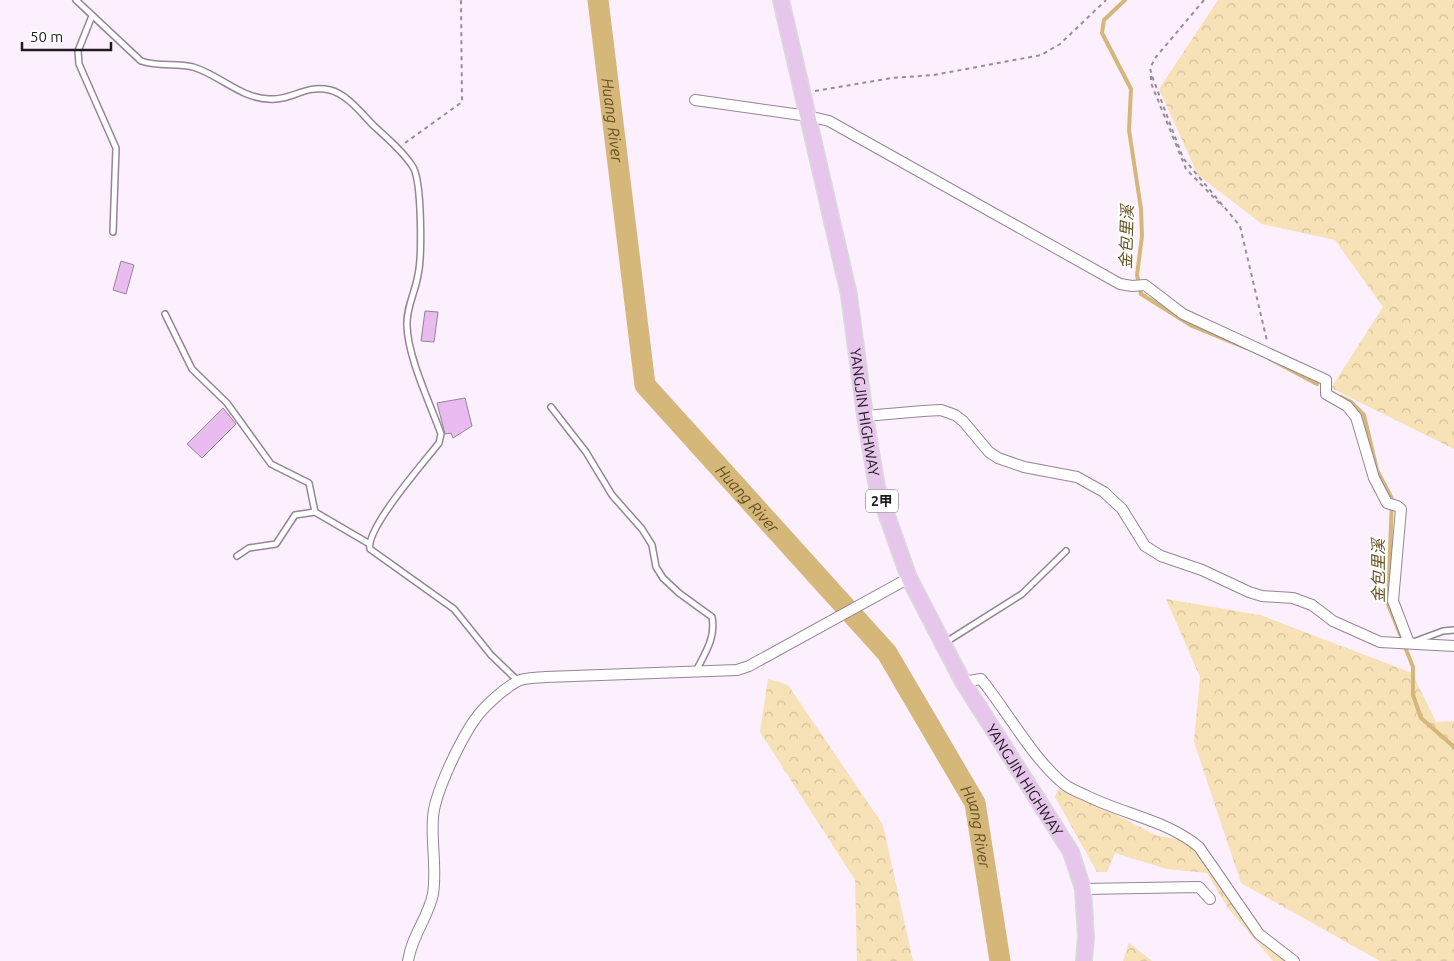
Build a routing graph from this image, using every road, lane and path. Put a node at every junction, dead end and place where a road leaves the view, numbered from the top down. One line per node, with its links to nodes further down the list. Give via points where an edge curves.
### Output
1 (76, 0): 7 (lane)
2 (462, 0): 11 (path, via 462,102)
3 (781, 0): 8 (main road, YANGJIN HIGHWAY / 2甲)
4 (1106, 0): 8 (path, via 1060,44 1042,55 934,75 892,78)
5 (1204, 0): 14 (path, via 1150,68 1183,158 1240,226 1267,342)
6 (1195, 9): 14 (path, via 1155,57 1151,84 1186,169 1239,223)
7 (92, 16): 11 (lane, via 141,60 149,64 192,67 245,94 284,99 304,90 332,90); 12 (lane, via 78,51 80,64 116,148)
8 (803, 93): 10 (main road, YANGJIN HIGHWAY / 2甲)
9 (695, 100): 10 (street)
10 (808, 116): 14 (street, via 830,122 1120,284 1145,285 1183,314); 16 (main road, YANGJIN HIGHWAY / 2甲, via 849,295)
11 (398, 149): 18 (lane, via 416,176 420,231 418,275 408,310 410,347 441,434 439,443 392,502)
12 (113, 232)
13 (165, 314): 17 (lane, via 192,369 227,403 271,464 309,483)
14 (1266, 350): 23 (street, via 1326,380 1326,394 1347,406 1356,417 1374,478 1392,504 1401,510 1393,601)
15 (551, 407): 26 (lane, via 586,452 612,495 642,529 652,545 656,567 663,578 712,617 712,640)
16 (865, 416): 21 (main road, YANGJIN HIGHWAY / 2甲, via 877,487); 23 (street, via 923,410 941,410 955,415 998,458 1024,467 1077,477 1104,492 1122,509 1146,546 1161,556 1202,570 1249,592 1293,598 1312,605 1341,625 1380,642)
17 (314, 512): 18 (lane); 20 (lane, via 295,515 276,544 249,548)
18 (368, 543): 27 (lane, via 370,549 454,610 491,655)
19 (1066, 551): 24 (lane, via 1022,594)
20 (237, 556)
21 (909, 578): 24 (main road, YANGJIN HIGHWAY / 2甲); 26 (street, via 749,666 736,670)
22 (1454, 630): 23 (lane)
23 (1410, 643): 25 (street)
24 (943, 644): 28 (main road, YANGJIN HIGHWAY / 2甲)
25 (1454, 646)
26 (696, 672): 27 (street, via 546,677)
27 (518, 681): 31 (street, via 480,712 470,726 436,800 433,818 435,880 423,921 410,944)
28 (963, 682): 29 (main road, YANGJIN HIGHWAY / 2甲, via 1071,852); 33 (street, via 981,679 1031,748 1065,785 1096,801 1174,830 1199,847 1259,934)
29 (1083, 889): 30 (street, via 1199,887); 32 (main road, YANGJIN HIGHWAY / 2甲)
30 (1210, 899)
31 (408, 961)
32 (1084, 961)
33 (1294, 961)

